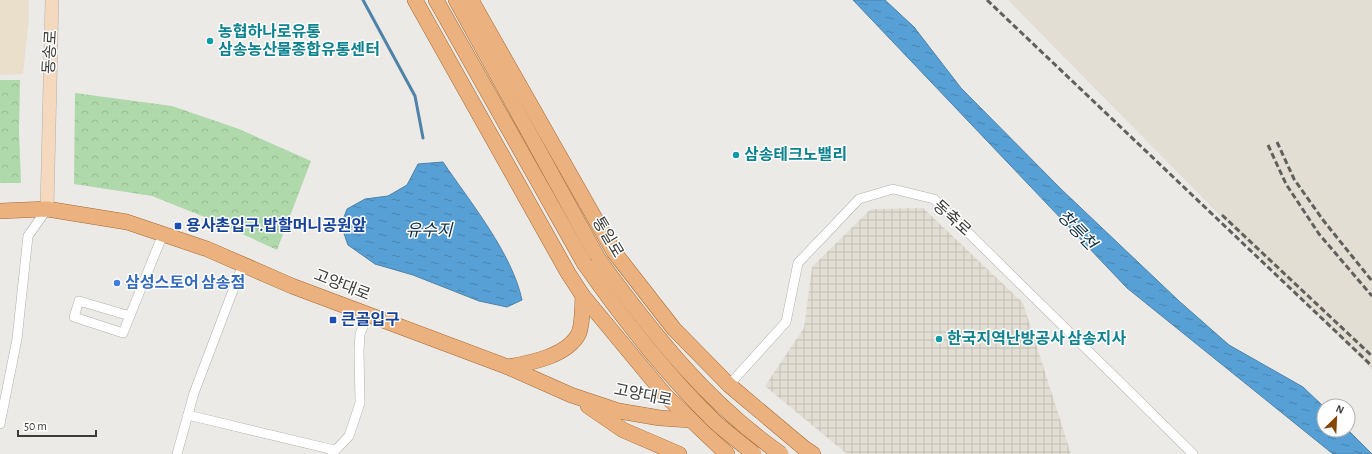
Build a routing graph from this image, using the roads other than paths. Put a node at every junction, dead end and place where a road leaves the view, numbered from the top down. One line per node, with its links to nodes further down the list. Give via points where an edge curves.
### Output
1 (52, 0): 6 (main road, 동송로)
2 (415, 0): 10 (main road)
3 (436, 0): 24 (main road, 통일로, bridge, via 584,263 618,313 663,367 715,422)
4 (456, 0): 25 (main road, 통일로, bridge, via 599,260 673,357 697,383 748,429)
5 (471, 0): 14 (main road, via 614,252 674,330)
6 (47, 209): 7 (main road, 고양대로); 8 (main road, 고양대로, via 127,222); 16 (street, via 28,236 17,339)
7 (0, 211)
8 (163, 234): 9 (main road, 고양대로); 12 (street)
9 (243, 264): 11 (main road, 고양대로, via 292,286); 17 (street)
10 (583, 296): 13 (main road, via 579,332 573,340 560,351 540,361); 18 (main road, via 666,396)
11 (368, 314): 13 (main road, 고양대로); 20 (street, via 360,334 360,403 349,436)
12 (130, 316): 12 (street, via 79,301 74,317 124,334)
13 (508, 367): 15 (main road, 고양대로)
14 (729, 385): 18 (main road); 26 (main road); 27 (street, 동축로, via 786,322 798,263 859,199 893,189 934,199)
15 (571, 395): 18 (main road, 고양대로, via 619,411); 22 (main road, via 623,430)
16 (1, 413): 19 (street)
17 (188, 415): 20 (street); 21 (street)
18 (690, 420): 23 (main road)
19 (0, 424)
20 (333, 452)
21 (177, 454)
22 (679, 454)
23 (727, 454)
24 (754, 454)
25 (781, 454)
26 (813, 454)
27 (1193, 454)

